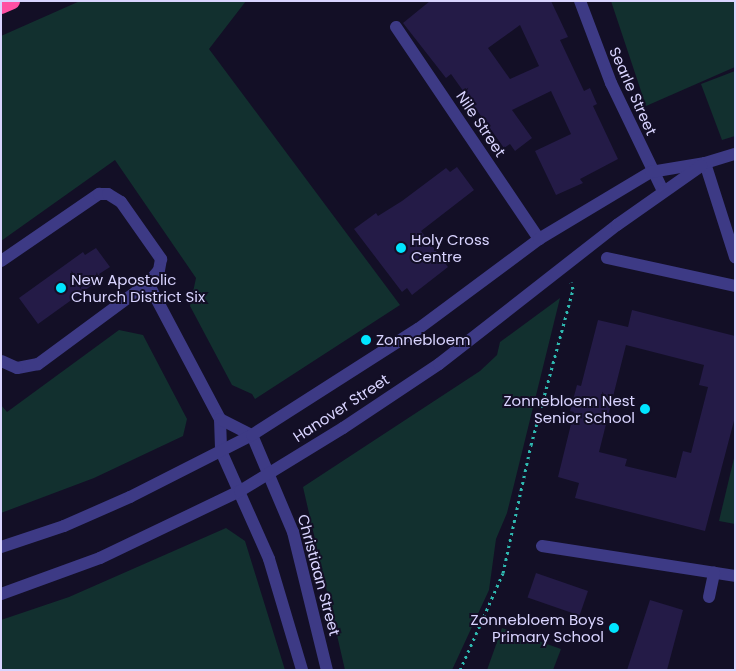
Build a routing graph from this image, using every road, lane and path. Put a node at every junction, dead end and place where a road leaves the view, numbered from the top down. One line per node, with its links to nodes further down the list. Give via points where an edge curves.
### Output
1 (12, 1): 3 (highway)
2 (580, 1): 7 (street, Searle Street)
3 (1, 6)
4 (396, 27): 9 (street, Nile Street)
5 (735, 154): 6 (street)
6 (705, 163): 7 (street); 8 (street, Hanover Street); 10 (street)
7 (651, 172): 8 (street, Searle Street); 9 (street, Hanover Street)
8 (663, 191): 20 (street, Hanover Street, via 440,364)
9 (540, 239): 18 (street, Hanover Street, via 418,329)
10 (735, 257)
11 (607, 258): 15 (street)
12 (1, 261): 14 (street, via 91,197 108,194 121,202 159,251 159,270)
13 (570, 276): 30 (path, via 574,289 531,445 505,566)
14 (148, 283): 16 (street, via 38,364 17,368); 17 (street)
15 (735, 286)
16 (1, 361)
17 (220, 419): 18 (street); 19 (street)
18 (252, 435): 19 (street, Hanover Street); 20 (street, Christiaan Street)
19 (221, 451): 21 (street); 23 (street, Hanover Street, via 64,526)
20 (270, 472): 21 (street, Hanover Street); 29 (street, Christiaan Street, via 293,532)
21 (240, 490): 26 (street, Hanover Street, via 100,558); 28 (street, via 269,559)
22 (542, 546): 24 (street)
23 (1, 547)
24 (714, 573): 25 (street); 27 (street)
25 (735, 576)
26 (1, 594)
27 (709, 597)
28 (302, 670)
29 (327, 670)
30 (460, 670)

